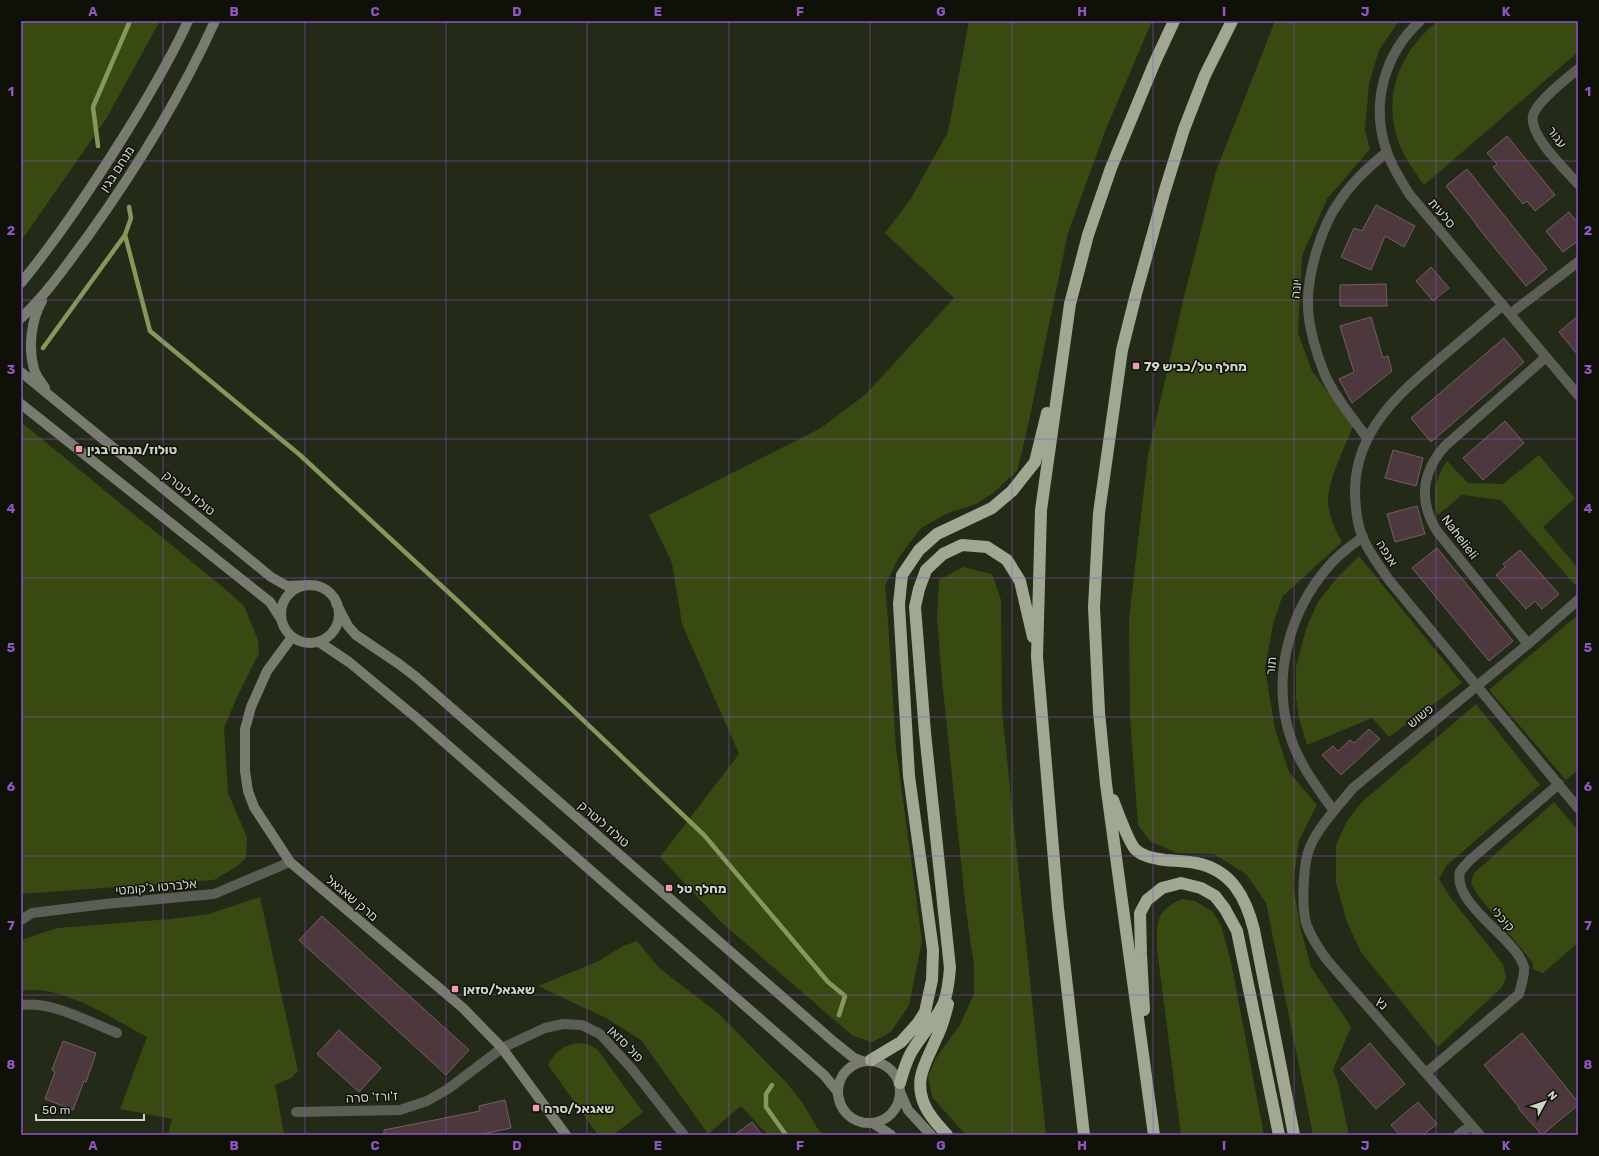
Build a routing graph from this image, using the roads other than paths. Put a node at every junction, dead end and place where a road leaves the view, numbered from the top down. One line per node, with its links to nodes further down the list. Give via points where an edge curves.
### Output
1 (188, 21): 10 (main road, מנחם בגין, via 114,153)
2 (215, 21): 12 (main road, מנחם בגין, via 187,77 134,167)
3 (1174, 21): 17 (highway, via 1111,168 1088,235 1070,304)
4 (1232, 21): 34 (highway, via 1205,75 1184,129 1122,350 1100,513 1094,607 1099,712)
5 (1420, 21): 7 (street, סלעית, via 1399,45 1383,81 1380,106)
6 (1578, 69): 8 (street, עגור, via 1540,104 1533,115 1533,125 1538,138)
7 (1387, 152): 14 (street, סלעית, via 1410,195); 23 (street, יונה, via 1365,169 1337,203 1319,243 1309,284 1311,326 1325,376)
8 (1578, 184)
9 (1578, 262): 15 (street)
10 (36, 265): 11 (main road); 13 (main road, מנחם בגין)
11 (21, 277)
12 (56, 280): 16 (main road, מנחם בגין); 20 (main road, via 39,307 34,324 31,354 34,370)
13 (21, 284)
14 (1503, 305): 15 (street, סלעית); 23 (street, אנפה, via 1411,383 1389,407)
15 (1510, 314): 18 (street, סלעית)
16 (21, 318)
17 (1062, 354): 32 (highway, via 1041,510); 45 (highway, via 1035,462 1012,491 992,508 937,534 919,550 902,576 899,604 909,776 933,950 932,980 925,1012 918,1023 902,1042)
18 (1546, 357): 21 (street, סלעית); 31 (street, Nahelieli, via 1445,446 1431,467 1425,491 1428,516 1436,531)
19 (21, 372): 20 (main road, טולוז לוטרק)
20 (49, 395): 25 (main road, טולוז לוטרק, via 271,577 287,586)
21 (1578, 395)
22 (21, 404): 28 (main road, via 270,602)
23 (1367, 438): 24 (street, אנפה, via 1358,466 1355,507)
24 (1363, 537): 33 (street, אנפה, via 1389,580); 37 (street, תור, via 1328,567 1310,592 1293,629 1282,677 1288,730 1297,754)
25 (310, 585): 27 (main road, via 326,590); 28 (main road, via 302,586 288,595 283,602)
26 (1578, 600): 31 (street, פשוש)
27 (336, 602): 30 (main road, via 339,612 336,626); 45 (main road, טולוז לוטרק, via 348,626 356,635 422,682 834,1042 854,1058)
28 (281, 619): 29 (main road)
29 (292, 637): 30 (main road, via 301,642); 38 (main road, מרק שאגאל, via 267,671 251,707 245,729 245,771 248,791 254,807)
30 (319, 642): 48 (main road, via 349,662 419,720 824,1075 837,1091)
31 (1528, 644): 33 (street, פשוש)
32 (1037, 657): 41 (highway, via 1020,580 1007,560 987,547 962,545 943,554 926,570 915,607 925,733); 58 (highway, via 1058,908)
33 (1478, 686): 35 (street, אנפה); 37 (street, פשוש, via 1362,780)
34 (1106, 784): 50 (highway); 61 (highway, via 1136,850 1153,858 1209,867 1223,874 1243,897 1251,918)
35 (1559, 784): 36 (street, אנפה); 46 (street, קיכלי, via 1470,860 1460,872 1461,888 1469,901 1518,956 1524,968 1523,981 1519,994)
36 (1578, 808)
37 (1334, 811): 39 (street, פשוש, via 1310,847)
38 (290, 862): 40 (street, אלברטו ג'קומטי, via 214,894 32,913); 44 (main road, מרק שאגאל, via 463,1008)
39 (1305, 870): 46 (street, נץ, via 1303,893 1306,924 1313,942)
40 (21, 920)
41 (950, 968): 47 (highway, via 944,1001 905,1063); 57 (highway, via 951,990 944,1021 921,1071 920,1083 925,1107)
42 (21, 1005): 43 (street, via 32,1003 49,1006)
43 (118, 1033)
44 (502, 1048): 49 (street, ז'ורז' סרה, via 448,1088 400,1110); 53 (main road, מרק שאגאל); 54 (street, פול סזאן, via 545,1028 563,1024 582,1025 600,1034 632,1069)
45 (867, 1060): 47 (main road, via 880,1062 889,1067 895,1074); 48 (main road, via 852,1065 839,1081)
46 (1426, 1073): 52 (street, נץ)
47 (900, 1088): 51 (main road, via 899,1102 895,1110 889,1117); 56 (main road, via 908,1110)
48 (840, 1102): 51 (main road, via 844,1112 853,1119 862,1123)
49 (296, 1112)
50 (1151, 1115): 59 (highway); 60 (highway, via 1140,914 1147,900 1162,888 1181,883 1201,888 1215,896 1237,931)
51 (873, 1123): 55 (main road)
52 (1471, 1125): 62 (street); 63 (street, נץ)
53 (566, 1135)
54 (684, 1135)
55 (891, 1135)
56 (931, 1135)
57 (947, 1135)
58 (1084, 1135)
59 (1154, 1135)
60 (1279, 1135)
61 (1294, 1135)
62 (1458, 1135)
63 (1480, 1135)

